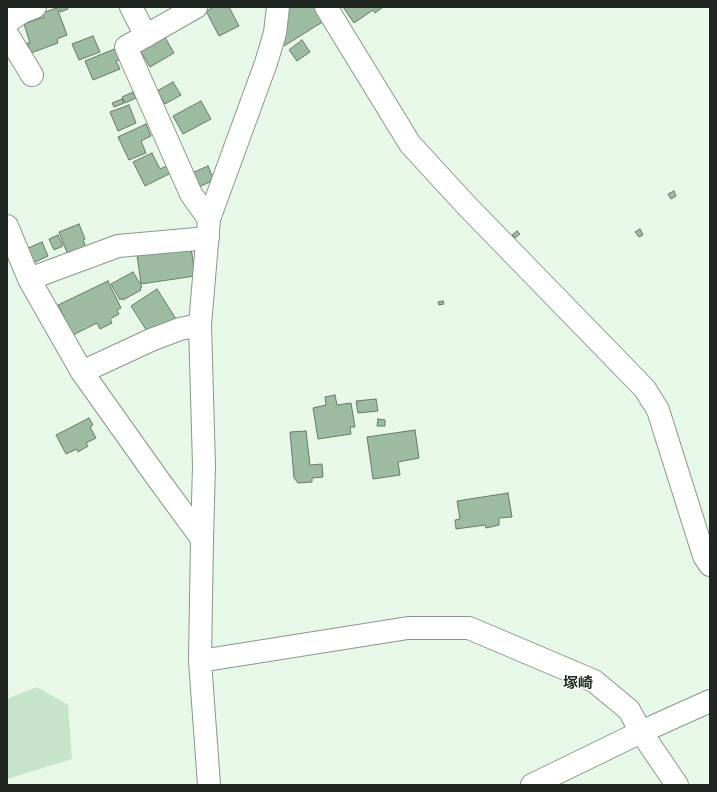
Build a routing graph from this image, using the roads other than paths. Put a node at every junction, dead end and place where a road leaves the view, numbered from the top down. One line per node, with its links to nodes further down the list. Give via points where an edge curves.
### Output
1 (35, 7): 6 (street)
2 (130, 7): 8 (street)
3 (196, 7): 8 (street)
4 (278, 7): 11 (street, via 275,33 266,63)
5 (326, 7): 16 (street, via 410,144 645,389 658,410 704,556)
6 (7, 22)
7 (7, 34): 9 (street)
8 (146, 36): 11 (street, via 126,47)
9 (32, 75)
10 (7, 226): 12 (street)
11 (209, 229): 12 (street, via 118,246); 13 (street)
12 (29, 279): 14 (street)
13 (200, 325): 14 (street, via 180,328); 15 (street, via 204,466)
14 (82, 372): 15 (street)
15 (202, 540): 17 (street)
16 (710, 565)
17 (200, 661): 19 (street, via 408,628 469,628 594,681 629,710); 20 (street)
18 (710, 701): 19 (street)
19 (640, 732): 21 (street); 22 (street)
20 (209, 785)
21 (532, 785)
22 (677, 785)

